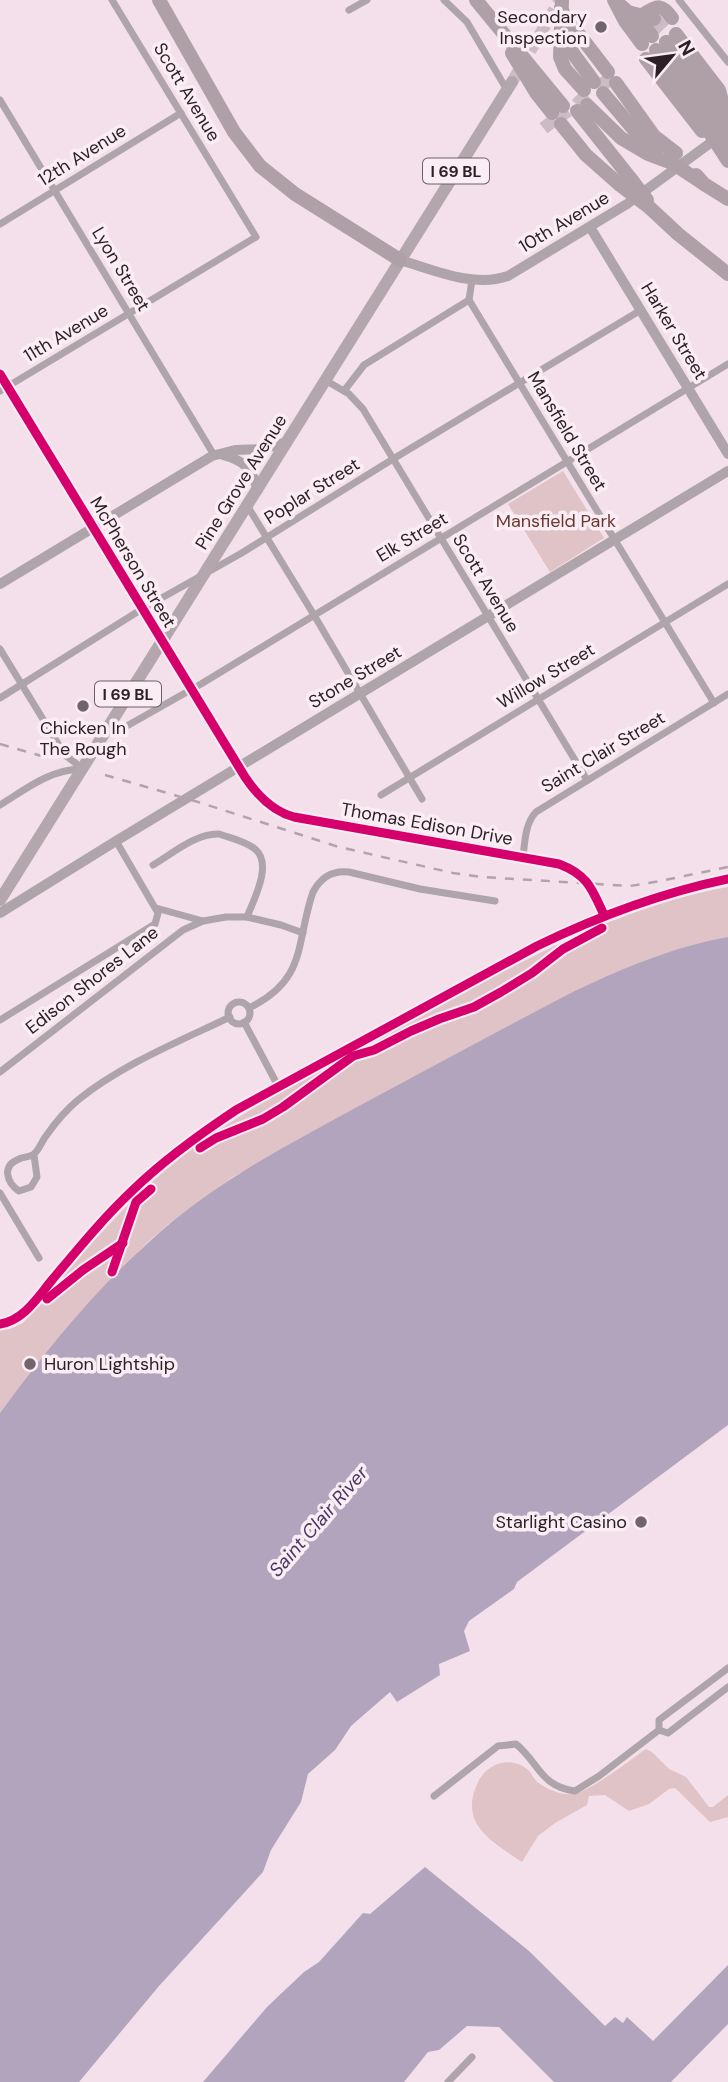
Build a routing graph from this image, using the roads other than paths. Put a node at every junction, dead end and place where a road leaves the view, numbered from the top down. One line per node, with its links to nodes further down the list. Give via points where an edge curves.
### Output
1 (112, 0): 16 (street, Scott Avenue)
2 (159, 0): 28 (highway, via 234,132 260,166 295,194)
3 (367, 0): 9 (street)
4 (444, 0): 13 (street, via 467,22)
5 (476, 0): 11 (highway)
6 (483, 0): 11 (highway)
7 (680, 0): 12 (street)
8 (561, 9): 15 (highway); 15 (highway, via 560,57)
9 (349, 10)
10 (647, 28): 17 (highway); 17 (highway, via 715,96)
11 (505, 39): 15 (highway); 15 (highway, via 522,82)
12 (728, 62)
13 (510, 86): 28 (main road, Pine Grove Avenue / I 69 BL)
14 (0, 100): 22 (street, Lyon Street)
15 (579, 102): 20 (highway, via 621,138 648,154); 20 (highway, via 654,136); 21 (highway); 21 (highway, via 586,155)
16 (181, 113): 22 (street, 12th Avenue); 27 (street, Scott Avenue)
17 (717, 119): 18 (highway); 19 (highway, bridge); 19 (highway, bridge)
18 (728, 132): 26 (street, 10th Avenue)
19 (728, 153)
20 (668, 157): 23 (highway)
21 (625, 182): 24 (highway, bridge); 24 (highway, bridge)
22 (55, 190): 25 (street, 12th Avenue); 33 (street, Lyon Street)
23 (728, 199)
24 (663, 221): 29 (highway)
25 (0, 224)
26 (590, 227): 30 (street, 10th Avenue, via 508,276); 32 (street, Harker Street)
27 (256, 237): 33 (street, 11th Avenue)
28 (400, 260): 30 (street, 10th Avenue); 36 (main road, Pine Grove Avenue / I 69 BL)
29 (728, 274)
30 (472, 280): 31 (street)
31 (469, 300): 37 (street, Mansfield Street); 40 (street, via 367,362)
32 (641, 310): 37 (street, Poplar Street); 39 (street, Harker Street)
33 (130, 313): 38 (street, 11th Avenue); 43 (street, Lyon Street)
34 (728, 364): 39 (street, Elk Street)
35 (0, 373): 38 (street, McPherson Street)
36 (325, 380): 40 (street, Scott Avenue); 41 (main road, Pine Grove Avenue / I 69 BL)
37 (519, 383): 44 (street, Poplar Street); 45 (street, Mansfield Street)
38 (4, 389): 49 (street, McPherson Street)
39 (689, 389): 42 (street, Harker Street); 45 (street, Elk Street)
40 (344, 391): 44 (street, Scott Avenue, via 359,404)
41 (286, 442): 43 (street); 47 (main road, Pine Grove Avenue / I 69 BL)
42 (728, 454)
43 (216, 455): 47 (street, via 243,463); 49 (street)
44 (393, 459): 50 (street, Poplar Street); 51 (street, Scott Avenue)
45 (566, 461): 51 (street, Elk Street); 52 (street, Mansfield Street)
46 (728, 471): 52 (street, Stone Street)
47 (258, 490): 48 (main road, Pine Grove Avenue / I 69 BL)
48 (248, 507): 50 (street); 53 (main road, Pine Grove Avenue / I 69 BL)
49 (93, 527): 54 (street); 56 (street, McPherson Street)
50 (266, 538): 53 (street, Poplar Street); 57 (street)
51 (440, 538): 57 (street, Elk Street); 58 (street, Scott Avenue)
52 (615, 540): 58 (street, Stone Street); 59 (street, Mansfield Street)
53 (205, 574): 56 (street, Poplar Street); 60 (main road, Pine Grove Avenue / I 69 BL)
54 (0, 584)
55 (728, 584): 59 (street, Willow Street)
56 (142, 609): 60 (street, McPherson Street); 62 (street, Poplar Street)
57 (314, 615): 63 (street, Elk Street); 64 (street)
58 (488, 617): 64 (street, Stone Street); 67 (street, Scott Avenue)
59 (665, 623): 67 (street, Willow Street); 68 (street, Mansfield Street)
60 (162, 640): 63 (street, McPherson Street); 69 (main road, Pine Grove Avenue / I 69 BL)
61 (0, 649): 62 (street)
62 (22, 684): 66 (street, Poplar Street); 71 (street, via 65,755)
63 (192, 689): 69 (street, Elk Street, via 125,727); 70 (street, McPherson Street)
64 (361, 694): 70 (street, Stone Street); 72 (street)
65 (728, 694): 68 (street, Saint Clair Street)
66 (0, 698)
67 (538, 698): 72 (street, Willow Street); 73 (street, Scott Avenue)
68 (713, 703): 73 (street, Saint Clair Street)
69 (110, 724): 71 (main road, Pine Grove Avenue / I 69 BL)
70 (239, 767): 77 (street, Stone Street); 78 (street, Thomas Edison Drive, via 260,796 289,815)
71 (82, 768): 76 (street, via 52,774); 81 (main road, Pine Grove Avenue / I 69 BL)
72 (410, 779): 74 (street, Willow Street); 75 (street)
73 (587, 780): 78 (street, Saint Clair Street, via 531,817)
74 (381, 795)
75 (422, 799)
76 (0, 805)
77 (116, 841): 83 (street); 84 (street, Stone Street)
78 (523, 856): 85 (street, Thomas Edison Drive, via 579,874)
79 (153, 865): 86 (street, via 213,834 250,846 262,858 263,869)
80 (728, 879): 85 (street)
81 (0, 900)
82 (495, 901): 88 (street, via 338,872 323,878 313,892)
83 (156, 908): 87 (street, Edison Shores Lane); 91 (street, via 155,924)
84 (0, 913)
85 (604, 915): 94 (street, via 537,946)
86 (247, 917): 87 (street, Edison Shores Lane); 88 (street, Edison Shores Lane)
87 (204, 920): 93 (street, Edison Shores Lane, via 183,930)
88 (303, 933): 89 (street, via 287,981)
89 (249, 1008): 90 (street, via 237,1002); 92 (street)
90 (230, 1017): 92 (street); 95 (street, via 142,1059 78,1100)
91 (0, 1020)
92 (244, 1022): 94 (street)
93 (1, 1070)
94 (278, 1086): 98 (street, via 219,1121 162,1164 90,1235 28,1309)
95 (34, 1155): 95 (street, via 37,1177 31,1187 19,1191 6,1173 19,1159)
96 (0, 1193): 97 (street)
97 (39, 1258)
98 (4, 1323)
99 (728, 1668): 101 (street, via 659,1720)
100 (728, 1687): 101 (street, via 668,1733)
101 (659, 1730): 102 (street, via 575,1791 559,1789 542,1776 516,1744 498,1746)
102 (434, 1796)
103 (472, 2057): 104 (street)
104 (447, 2082)

